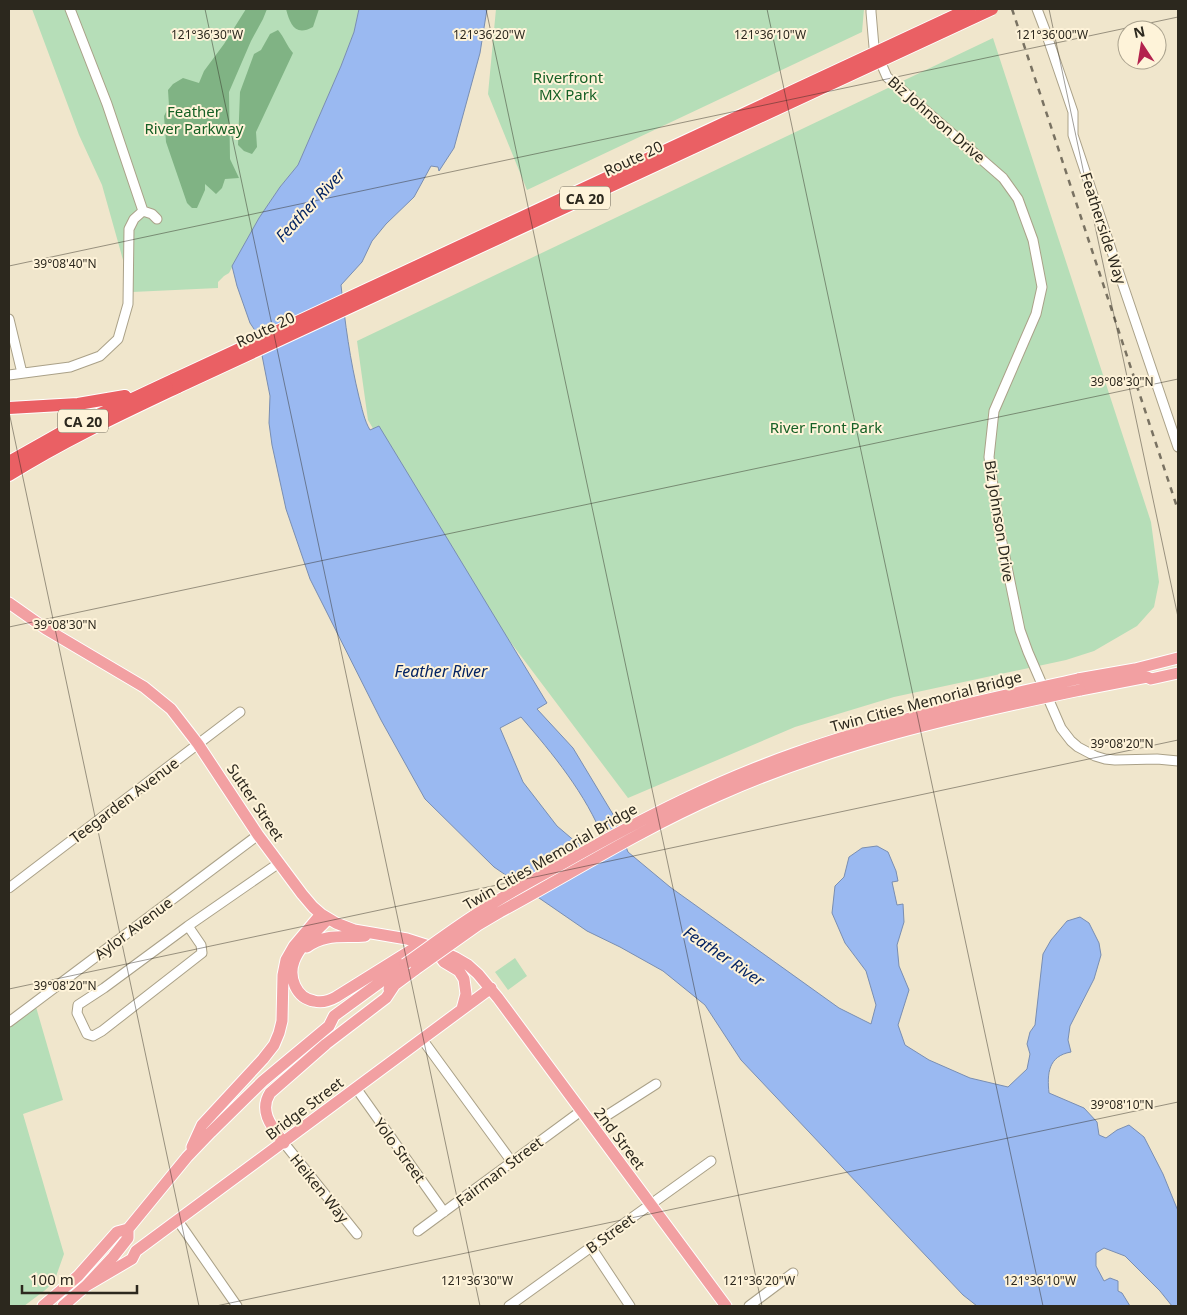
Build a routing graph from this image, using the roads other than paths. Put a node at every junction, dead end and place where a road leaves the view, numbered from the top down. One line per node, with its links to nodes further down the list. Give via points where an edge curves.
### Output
1 (70, 9): 6 (street, via 107,104)
2 (871, 9): 25 (street, Biz Johnson Drive, via 874,47 887,77 1003,178 1018,199 1033,240 1042,287 1040,297 1036,314 994,411 989,457 999,528 1020,630 1028,652 1061,728 1078,747 1105,759)
3 (969, 9): 11 (highway, Route 20 / CA 20, bridge)
4 (992, 9): 11 (highway, Route 20 / CA 20, bridge)
5 (1036, 9): 14 (street, Featherside Way, via 1073,112 1073,135)
6 (143, 211): 7 (street); 9 (street, via 129,229 128,304 118,339 100,356 70,367)
7 (157, 219)
8 (9, 318): 9 (street)
9 (22, 373): 10 (street)
10 (9, 375)
11 (176, 383): 12 (highway, CA 20); 16 (highway, CA 20)
12 (160, 385): 13 (highway, via 96,402); 15 (highway, CA 20, via 64,431)
13 (9, 408)
14 (1178, 447)
15 (9, 462)
16 (9, 474)
17 (9, 603): 24 (main road, Sutter Street, via 46,629 144,687 171,709)
18 (1178, 658): 22 (main road, Twin Cities Memorial Bridge)
19 (1178, 668): 21 (main road, Twin Cities Memorial Bridge)
20 (1178, 674): 21 (main road, Twin Cities Memorial Bridge)
21 (1147, 677): 22 (main road, Twin Cities Memorial Bridge)
22 (1079, 684): 34 (main road, Twin Cities Memorial Bridge, bridge, via 954,706 897,721 744,773 629,826 493,903); 35 (main road, Twin Cities Memorial Bridge, bridge, via 817,757 733,789 634,836 500,912)
23 (240, 712): 24 (street, Teegarden Avenue)
24 (198, 744): 26 (main road, Sutter Street); 28 (street, Teegarden Avenue)
25 (1178, 761)
26 (258, 835): 27 (main road, Sutter Street); 38 (street, Aylor Avenue)
27 (279, 863): 29 (main road, Sutter Street, via 306,899); 30 (street)
28 (9, 888)
29 (324, 916): 31 (main road, Sutter Street, via 354,930); 33 (main road); 46 (main road, via 294,946 286,960 282,1021 274,1045 202,1125)
30 (188, 926): 30 (street, via 78,1006 77,1013 87,1034 93,1036 102,1031 202,953 201,945)
31 (379, 934): 32 (main road, Sutter Street); 33 (main road, via 327,937)
32 (432, 947): 36 (main road, Sutter Street, via 468,965); 37 (main road, via 462,976 466,994)
33 (301, 950): 34 (main road, via 293,966 294,982 301,994 314,1001 324,1002 336,997)
34 (400, 962): 39 (main road, via 334,1016)
35 (394, 986): 39 (main road, via 340,1024); 45 (main road, via 386,998 326,1044 270,1094 265,1103 266,1114)
36 (491, 988): 37 (main road, Bridge Street); 43 (main road, 2nd Street)
37 (462, 1010): 40 (main road, Bridge Street)
38 (9, 1022)
39 (329, 1026): 46 (main road, via 249,1094)
40 (422, 1039): 42 (main road, Bridge Street); 48 (street)
41 (656, 1084): 44 (street)
42 (356, 1088): 45 (main road, Bridge Street); 50 (street, Yolo Street)
43 (580, 1110): 44 (main road, 2nd Street); 48 (street, Fairman Street)
44 (592, 1125): 49 (main road, 2nd Street)
45 (284, 1143): 51 (main road, Bridge Street); 54 (street, Heiken Way)
46 (187, 1158): 52 (main road)
47 (712, 1161): 49 (street, B Street)
48 (512, 1162): 50 (street, Fairman Street)
49 (651, 1204): 55 (street, B Street); 63 (main road, 2nd Street)
50 (444, 1212): 53 (street, Fairman Street)
51 (178, 1221): 57 (main road, Bridge Street, via 136,1251 132,1259); 60 (street)
52 (128, 1229): 57 (main road, via 128,1238); 58 (main road, via 117,1232 78,1276)
53 (418, 1232)
54 (357, 1234)
55 (591, 1247): 61 (street, B Street); 62 (street)
56 (793, 1273): 64 (street)
57 (86, 1286): 59 (main road)
58 (43, 1306)
59 (63, 1306)
60 (237, 1306)
61 (509, 1306)
62 (630, 1306)
63 (726, 1306)
64 (749, 1306)

